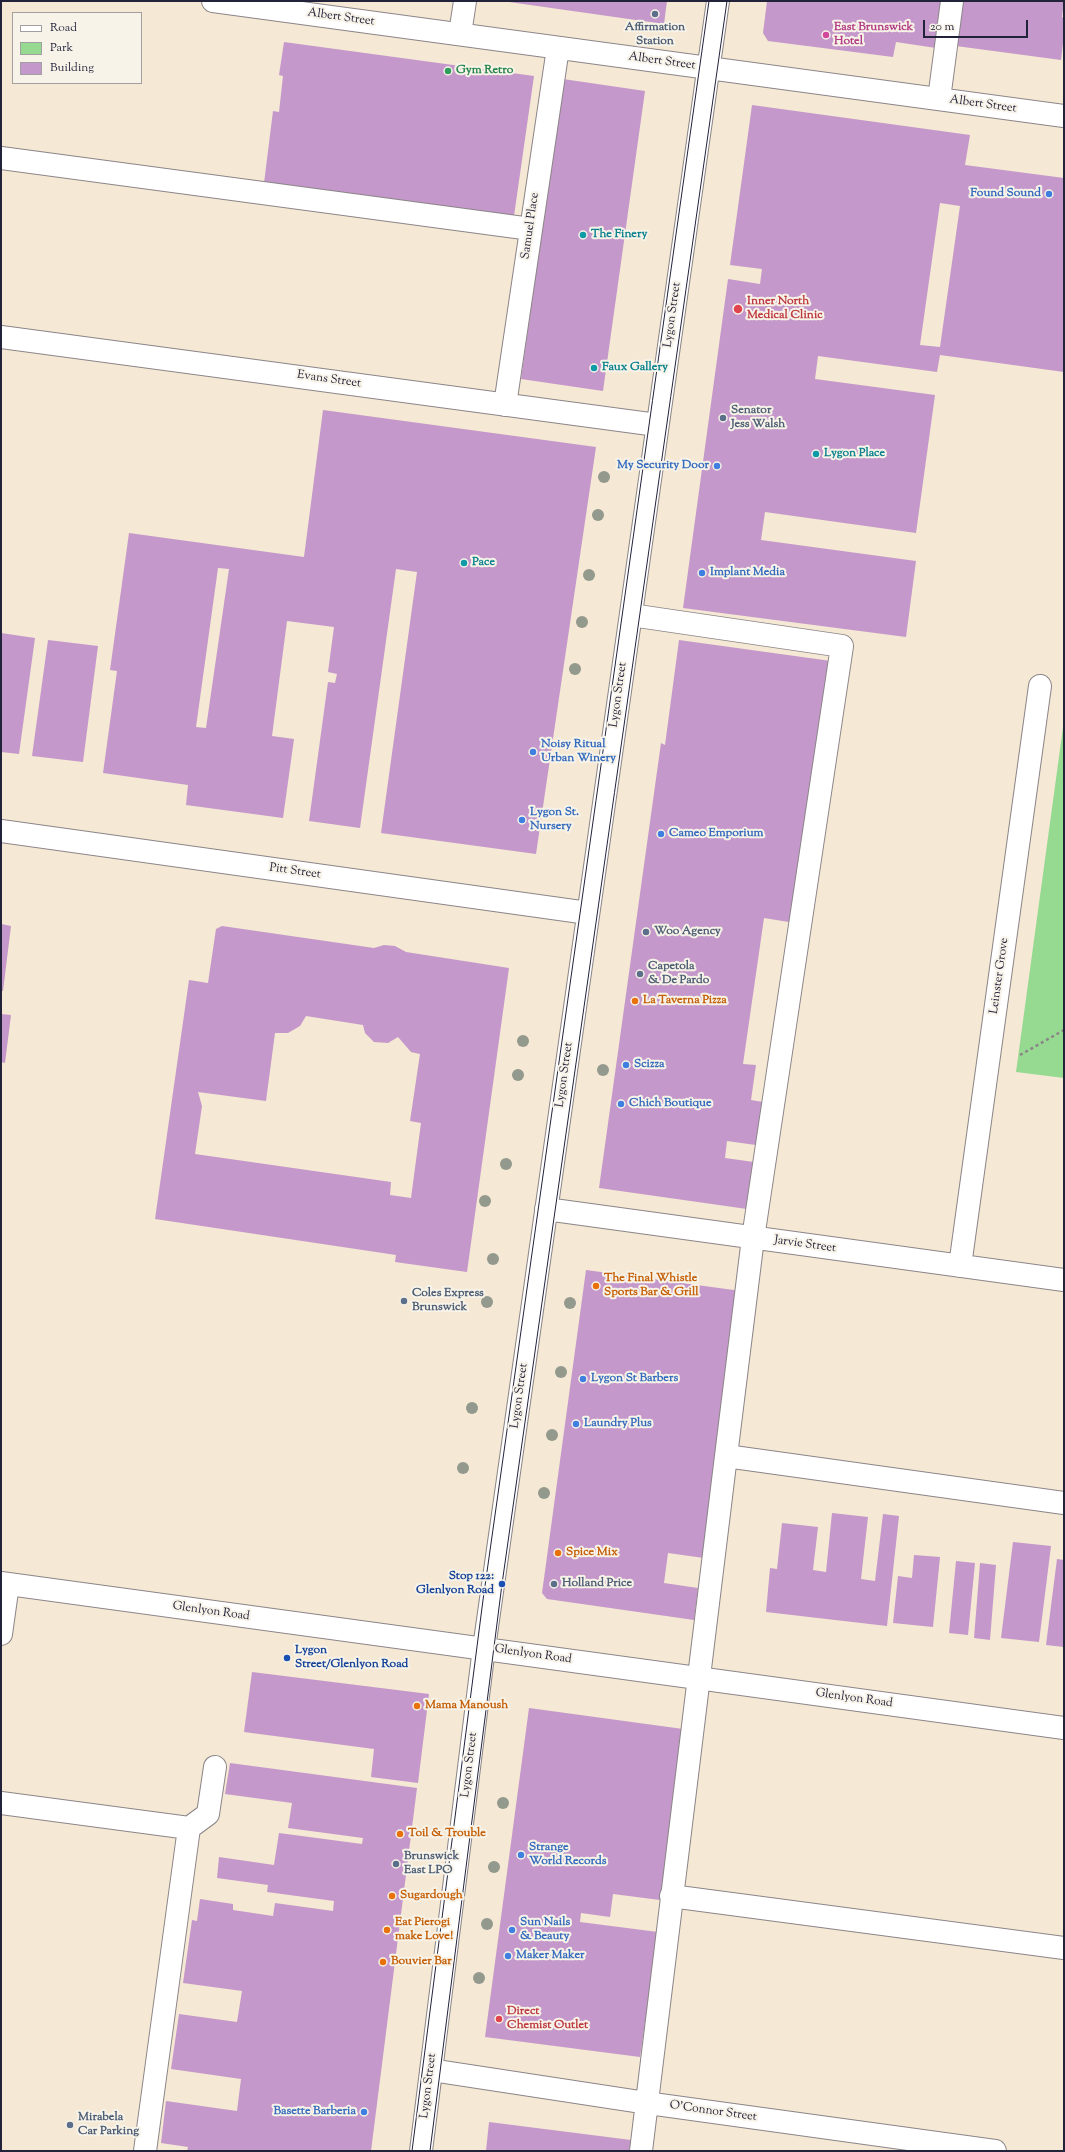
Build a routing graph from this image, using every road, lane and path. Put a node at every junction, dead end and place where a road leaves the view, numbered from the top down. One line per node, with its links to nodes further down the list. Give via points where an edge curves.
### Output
1 (213, 1): 5 (street, Albert Street)
2 (465, 1): 5 (street)
3 (718, 1): 7 (street, Lygon Street)
4 (952, 1): 8 (street)
5 (460, 34): 6 (street, Albert Street)
6 (558, 48): 7 (street, Albert Street); 11 (street, Samuel Place)
7 (709, 68): 8 (street, Albert Street); 14 (street, Lygon Street)
8 (939, 99): 9 (street, Albert Street)
9 (1064, 116)
10 (1, 158): 11 (street)
11 (531, 229): 13 (street, Samuel Place)
12 (1, 337): 13 (street, Evans Street)
13 (505, 404): 14 (street, Evans Street)
14 (657, 425): 15 (street, Lygon Street)
15 (631, 615): 18 (street, Lygon Street); 22 (street, via 842,646)
16 (1040, 686): 20 (street, Leinster Grove)
17 (1, 831): 18 (street, Pitt Street)
18 (588, 914): 21 (street, Lygon Street)
19 (1064, 1030): 20 (path, via 1024,1054)
20 (988, 1062): 23 (street, Leinster Grove)
21 (546, 1209): 22 (street, Jarvie Street); 29 (street, Lygon Street)
22 (753, 1238): 23 (street, Jarvie Street); 25 (street)
23 (960, 1266): 24 (street, Jarvie Street)
24 (1064, 1280)
25 (726, 1456): 26 (street); 30 (street)
26 (1064, 1503)
27 (4, 1583): 28 (street); 29 (street, Glenlyon Road)
28 (1, 1634)
29 (484, 1648): 30 (street, Glenlyon Road); 37 (street, Lygon Street)
30 (698, 1677): 31 (street, Glenlyon Road); 35 (street)
31 (1064, 1728)
32 (215, 1766): 34 (street, via 208,1814)
33 (1, 1803): 34 (street)
34 (189, 1828): 39 (street)
35 (672, 1896): 36 (street); 38 (street)
36 (1064, 1948)
37 (431, 2070): 38 (street, O'Connor Street); 40 (street, Lygon Street)
38 (647, 2103): 41 (street); 42 (street, O'Connor Street)
39 (145, 2151)
40 (421, 2151)
41 (641, 2151)
42 (995, 2151)

